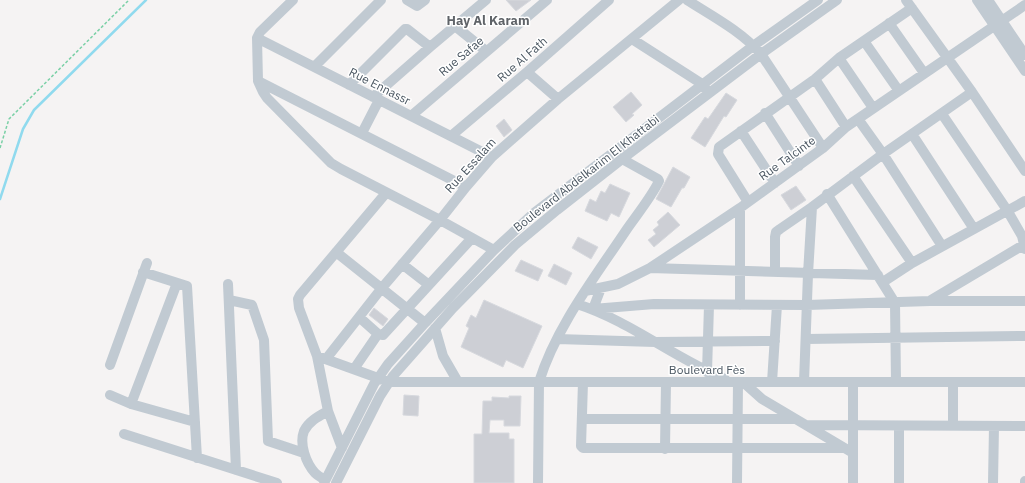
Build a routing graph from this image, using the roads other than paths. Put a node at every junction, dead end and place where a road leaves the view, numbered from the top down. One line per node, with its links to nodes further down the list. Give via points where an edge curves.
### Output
1 (293, 0): 19 (street)
2 (381, 0): 29 (street)
3 (407, 0): 4 (street, via 417,6)
4 (425, 0)
5 (486, 0): 18 (street)
6 (547, 0): 24 (street, Rue Safae)
7 (609, 0): 31 (street, Rue Al Fath)
8 (679, 0): 20 (street, Rue Essalam)
9 (687, 0): 22 (street)
10 (818, 0): 22 (street, Boulevard Abdelkarim El Khattabi)
11 (837, 0): 25 (street, Boulevard Abdelkarim El Khattabi)
12 (977, 0): 17 (street)
13 (988, 0): 17 (street)
14 (909, 4): 16 (street); 28 (street)
15 (1025, 5): 17 (street, Rue Talcinte)
16 (890, 23): 21 (street); 32 (street)
17 (998, 24): 26 (street); 28 (street, Rue Talcinte); 30 (street)
18 (455, 26): 23 (street); 24 (street)
19 (257, 38): 29 (street, Rue Ennassr); 34 (street)
20 (632, 38): 36 (street); 41 (street, Rue Essalam)
21 (864, 41): 27 (street); 37 (street)
22 (753, 46): 25 (street); 36 (street, Boulevard Abdelkarim El Khattabi)
23 (430, 47): 35 (street, via 404,29); 40 (street)
24 (486, 51): 45 (street, Rue Safae)
25 (761, 54): 36 (street, Boulevard Abdelkarim El Khattabi); 39 (street)
26 (1025, 55)
27 (839, 58): 33 (street); 42 (street)
28 (947, 58): 32 (street, Rue Talcinte); 38 (street)
29 (314, 67): 35 (street, Rue Ennassr)
30 (1025, 71)
31 (527, 72): 41 (street); 51 (street, Rue Al Fath)
32 (924, 73): 37 (street, Rue Talcinte)
33 (815, 79): 39 (street); 47 (street)
34 (258, 81): 49 (street); 61 (street, via 267,98 331,163)
35 (349, 85): 40 (street, Rue Ennassr)
36 (706, 89): 54 (street, Boulevard Abdelkarim El Khattabi)
37 (898, 91): 42 (street, Rue Talcinte)
38 (972, 92): 44 (street); 57 (street)
39 (789, 96): 43 (street); 52 (street)
40 (376, 99): 45 (street, Rue Ennassr); 49 (street)
41 (558, 99): 55 (street, Rue Essalam)
42 (873, 108): 46 (street, Rue Talcinte)
43 (765, 113): 48 (street); 56 (street)
44 (942, 114): 50 (street); 66 (street)
45 (410, 116): 51 (street, Rue Ennassr)
46 (858, 119): 47 (street, Rue Talcinte); 53 (street)
47 (846, 127): 52 (street, Rue Talcinte)
48 (741, 131): 59 (street); 64 (street, via 720,145 717,152)
49 (362, 133): 60 (street)
50 (912, 134): 53 (street); 68 (street)
51 (451, 136): 55 (street, Rue Ennassr)
52 (823, 148): 56 (street, Rue Talcinte)
53 (883, 154): 58 (street); 71 (street)
54 (619, 155): 73 (street, Boulevard Abdelkarim El Khattabi, via 534,213); 87 (street, via 659,181); 101 (street, Boulevard Abdelkarim El Khattabi, via 502,258)
55 (492, 157): 60 (street, Rue Essalam)
56 (799, 166): 59 (street, Rue Talcinte)
57 (1025, 171)
58 (853, 176): 62 (street); 75 (street)
59 (775, 184): 64 (street, Rue Talcinte)
60 (466, 186): 67 (street, Rue Essalam)
61 (386, 193): 67 (street); 74 (street)
62 (827, 194): 65 (street); 81 (street)
63 (1025, 201): 66 (street)
64 (744, 205): 77 (street, Rue Talcinte); 78 (street)
65 (812, 207): 79 (street, via 776,232); 80 (street)
66 (1008, 210): 68 (street); 70 (street)
67 (440, 220): 69 (street); 76 (street, Rue Essalam)
68 (974, 229): 71 (street)
69 (472, 238): 73 (street); 84 (street)
70 (1025, 244): 72 (street); 89 (street)
71 (942, 246): 75 (street)
72 (1025, 249)
73 (494, 250): 100 (street, Boulevard Abdelkarim El Khattabi)
74 (336, 252): 86 (street); 110 (street, via 298,299 299,308)
75 (912, 263): 81 (street)
76 (402, 264): 84 (street); 86 (street, Rue Essalam)
77 (650, 268): 78 (street); 85 (street, Rue Talcinte, via 632,278)
78 (740, 272): 79 (street); 94 (street)
79 (775, 272): 80 (street)
80 (808, 274): 81 (street); 96 (street)
81 (880, 279): 91 (street)
82 (177, 283): 111 (street, via 145,268); 128 (street); 134 (street, via 187,286)
83 (228, 284): 88 (street)
84 (429, 285): 97 (street)
85 (601, 288): 87 (street, Rue Talcinte); 98 (street)
86 (381, 289): 97 (street); 99 (street, Rue Essalam)
87 (585, 291): 92 (street)
88 (229, 300): 146 (street, via 252,304 264,340 268,441); 149 (street)
89 (930, 301): 90 (street); 91 (street)
90 (1025, 301)
91 (895, 303): 96 (street); 104 (street)
92 (577, 304): 98 (street); 105 (street)
93 (709, 305): 94 (street); 98 (street, via 654,304); 107 (street)
94 (740, 305): 95 (street)
95 (777, 305): 96 (street); 108 (street)
96 (808, 305): 106 (street)
97 (407, 309): 100 (street); 102 (street, via 383,335)
98 (593, 309): 109 (street)
99 (360, 317): 102 (street); 110 (street, Rue Essalam)
100 (425, 324): 114 (street, Boulevard Abdelkarim El Khattabi)
101 (435, 328): 115 (street, Boulevard Abdelkarim El Khattabi); 116 (street, via 443,356)
102 (378, 334): 112 (street)
103 (1025, 336): 104 (street)
104 (896, 338): 106 (street); 124 (street)
105 (557, 339): 109 (street); 117 (street)
106 (806, 339): 122 (street)
107 (708, 341): 108 (street); 109 (street); 113 (street)
108 (775, 341): 121 (street)
109 (655, 342): 113 (street)
110 (322, 357): 112 (street, Boulevard Fès); 129 (street)
111 (110, 366)
112 (354, 369): 114 (street, Boulevard Fès)
113 (707, 372): 120 (street)
114 (378, 378): 115 (street, Boulevard Fès); 142 (street, Boulevard Abdelkarim El Khattabi)
115 (389, 382): 116 (street, Boulevard Fès); 152 (street, Boulevard Abdelkarim El Khattabi)
116 (458, 382): 117 (street, Boulevard Fès)
117 (539, 382): 118 (street, Boulevard Fès); 153 (street)
118 (583, 382): 119 (street, Boulevard Fès); 131 (street)
119 (666, 382): 120 (street, Boulevard Fès); 130 (street)
120 (737, 382): 121 (street, Boulevard Fès); 132 (street); 133 (street)
121 (772, 382): 122 (street, Boulevard Fès)
122 (804, 382): 123 (street, Boulevard Fès)
123 (853, 382): 124 (street, Boulevard Fès); 136 (street)
124 (896, 382): 125 (street, Boulevard Fès)
125 (953, 382): 126 (street, Boulevard Fès); 138 (street)
126 (1025, 382)
127 (110, 395): 128 (street)
128 (131, 404): 134 (street)
129 (328, 411): 142 (street); 146 (street, via 314,418 304,432)
130 (665, 418): 131 (street); 132 (street); 144 (street)
131 (582, 419): 144 (street, via 583,448)
132 (737, 419): 133 (street); 145 (street)
133 (795, 419): 135 (street)
134 (195, 422): 148 (street)
135 (806, 425): 136 (street); 143 (street)
136 (854, 426): 137 (street); 147 (street)
137 (899, 426): 138 (street); 156 (street)
138 (953, 426): 139 (street)
139 (994, 426): 140 (street); 157 (street)
140 (1025, 426)
141 (124, 434): 148 (street)
142 (342, 448): 150 (street, Boulevard Abdelkarim El Khattabi)
143 (842, 448): 145 (street); 147 (street)
144 (665, 449): 145 (street)
145 (737, 449): 154 (street)
146 (304, 453): 150 (street, via 315,473)
147 (853, 454): 155 (street)
148 (197, 458): 149 (street)
149 (236, 470): 151 (street)
150 (324, 482)
151 (277, 483)
152 (336, 483)
153 (538, 483)
154 (737, 483)
155 (853, 483)
156 (899, 483)
157 (993, 483)

